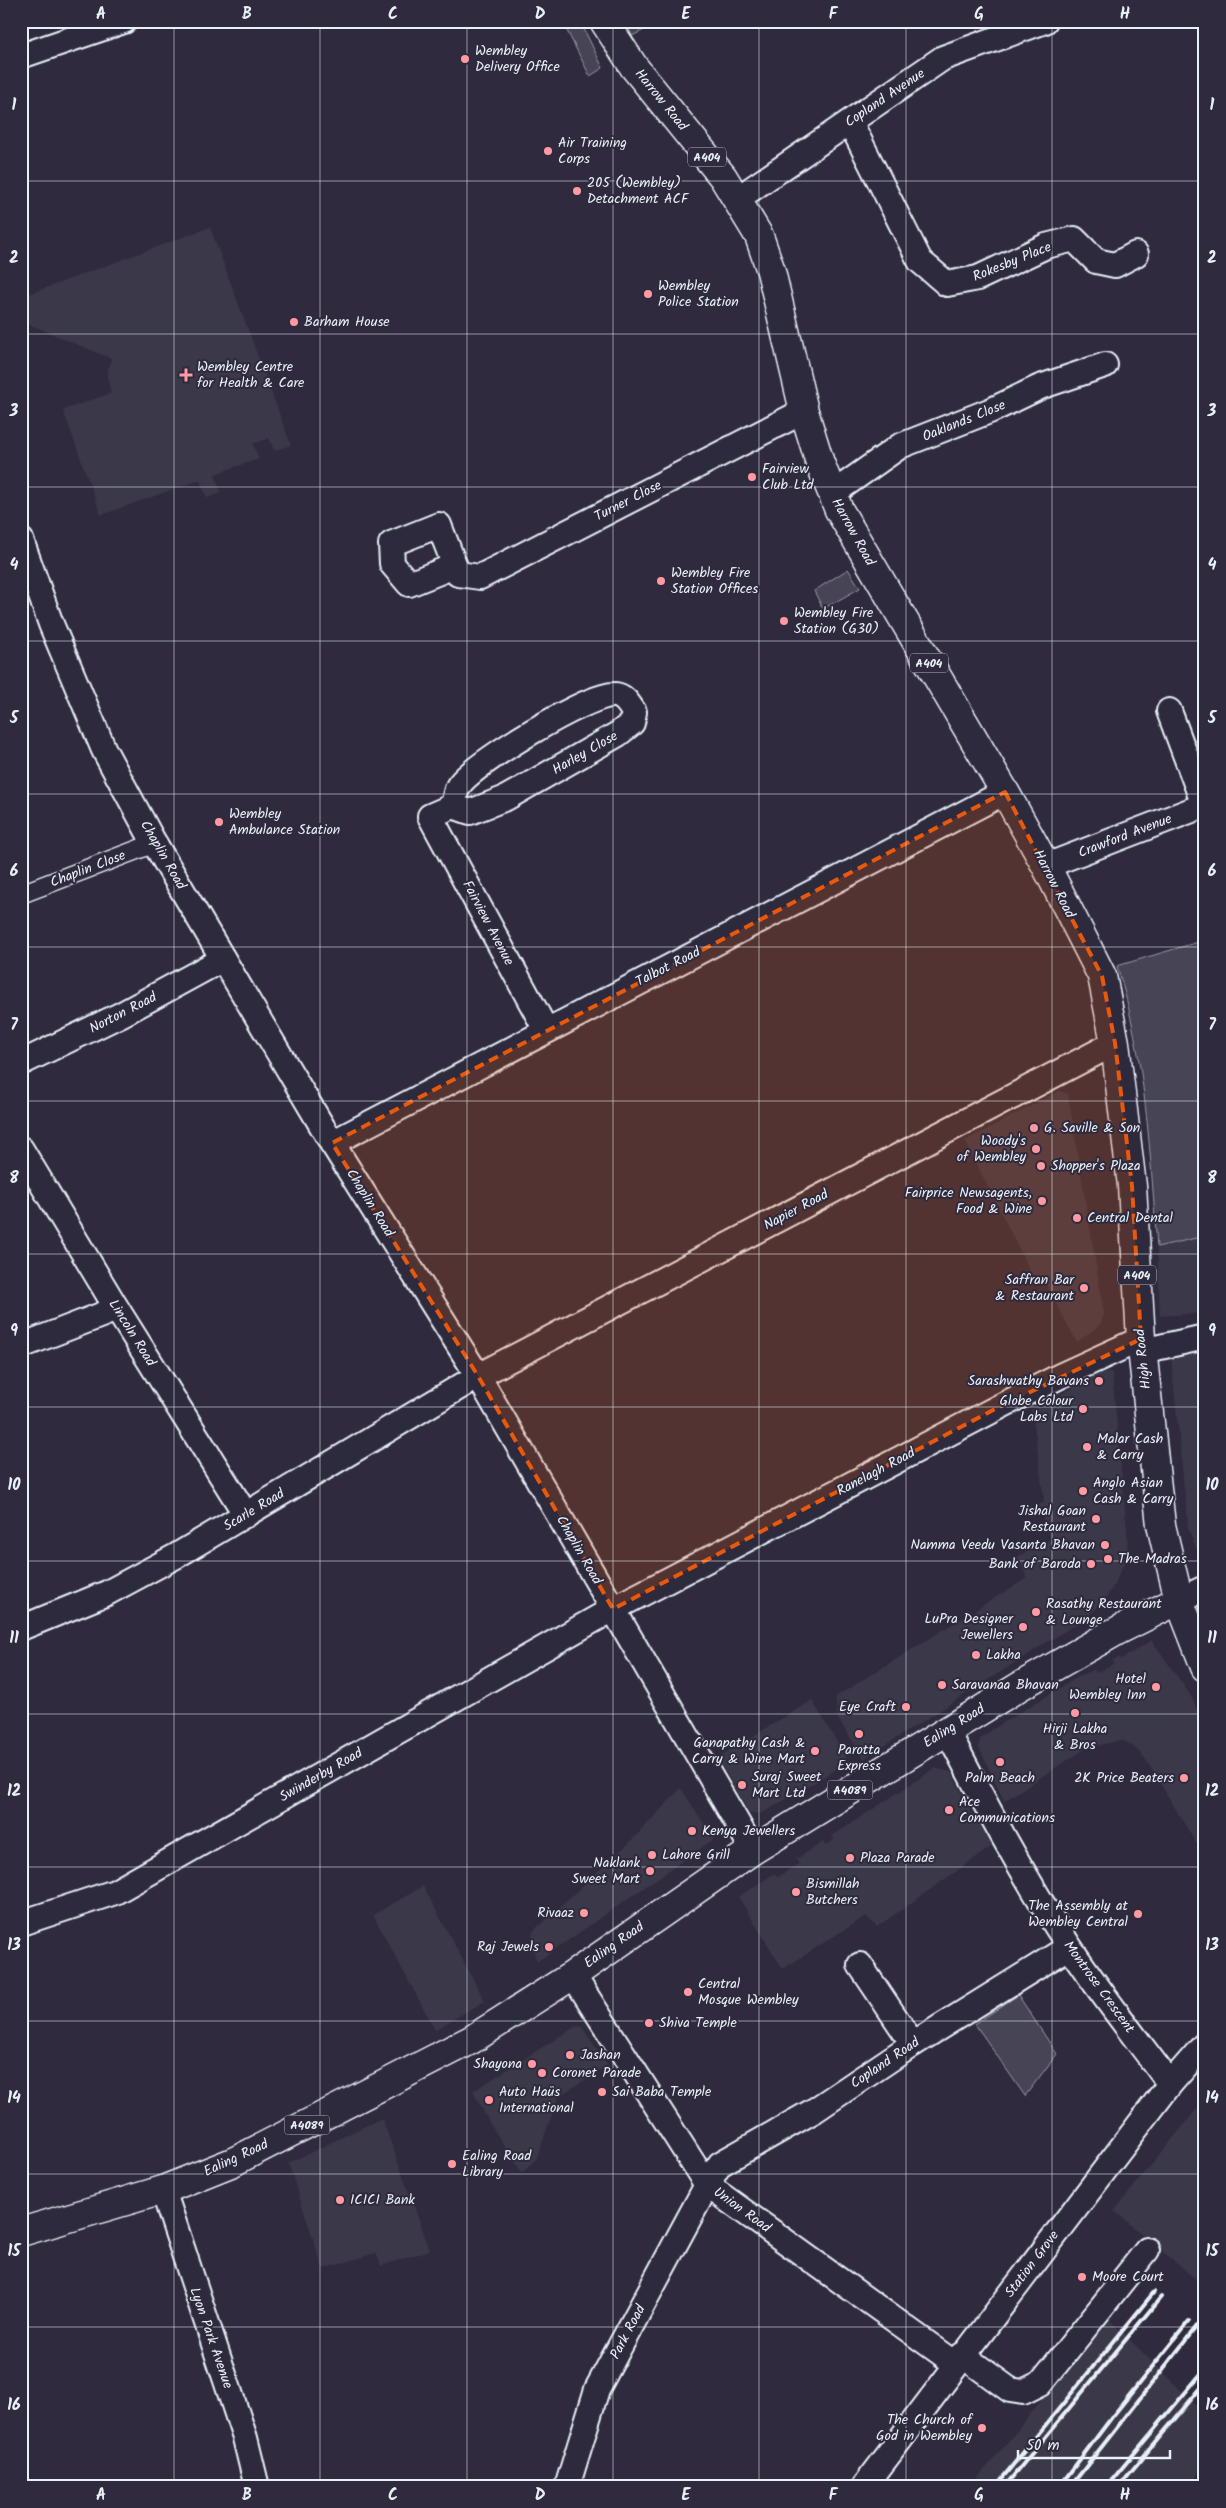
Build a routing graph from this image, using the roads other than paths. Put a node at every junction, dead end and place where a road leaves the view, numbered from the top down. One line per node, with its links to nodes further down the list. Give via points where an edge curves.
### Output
1 (124, 21): 4 (street)
2 (604, 21): 6 (main road, Harrow Road / A404, via 634,67)
3 (1045, 21): 5 (street, Copland Avenue, via 944,58)
4 (21, 56)
5 (850, 122): 6 (street, Copland Avenue); 7 (street, Rokesby Place, via 920,261 947,284 978,278 1046,246 1074,240 1096,261 1115,265)
6 (737, 199): 9 (main road, Harrow Road / A404, via 759,236 771,271)
7 (1136, 254)
8 (1105, 365): 10 (street, Oaklands Close, via 900,446)
9 (804, 411): 10 (main road, Harrow Road / A404); 12 (street, Turner Close, via 480,577 458,574)
10 (832, 494): 14 (main road, Harrow Road / A404)
11 (21, 540): 17 (street, Chaplin Road, via 51,624 104,750)
12 (454, 566)
13 (1169, 711): 15 (street)
14 (1005, 792): 18 (main road, Harrow Road / A404); 21 (street, Talbot Road)
15 (1205, 805): 18 (street, Crawford Avenue)
16 (453, 806): 16 (street, Harley Close, via 458,786 489,758 552,720 594,699 615,694 627,700 634,712 632,724 618,734 506,798 470,812); 21 (street, Fairview Avenue, via 430,816)
17 (155, 843): 19 (street, Chaplin Close); 20 (street, Chaplin Road)
18 (1046, 866): 22 (main road, Harrow Road / A404, via 1102,976)
19 (21, 894)
20 (223, 959): 23 (street, Norton Road, via 122,1014); 24 (street, Chaplin Road)
21 (546, 1030): 24 (street, Talbot Road)
22 (1115, 1043): 28 (main road, High Road / A404, via 1132,1186); 30 (street, Napier Road)
23 (21, 1063)
24 (332, 1143): 30 (street, Chaplin Road)
25 (21, 1149): 26 (street, Lincoln Road)
26 (117, 1309): 29 (street); 31 (street, Lincoln Road)
27 (1205, 1337): 28 (street, Ranelagh Road)
28 (1141, 1345): 33 (main road, High Road / A404, via 1162,1525); 34 (street, Ranelagh Road, via 1043,1385)
29 (21, 1346)
30 (478, 1376): 31 (street, Scarle Road); 34 (street, Chaplin Road)
31 (246, 1516): 35 (street, Scarle Road, via 107,1593)
32 (1205, 1588): 33 (street)
33 (1179, 1600): 36 (main road, High Road / A404); 37 (main road, Ealing Road / A4089, via 1115,1632)
34 (614, 1609): 38 (street, Chaplin Road); 39 (street, Swinderby Road, via 114,1892)
35 (21, 1628)
36 (1205, 1667)
37 (947, 1730): 38 (main road, Ealing Road / A4089); 40 (street, Montrose Crescent, via 994,1823)
38 (754, 1850): 42 (main road, Ealing Road / A4089)
39 (21, 1923)
40 (1069, 1947): 43 (street, Copland Road); 45 (street, Montrose Crescent)
41 (860, 1965): 43 (street)
42 (573, 1975): 46 (street, Union Road); 47 (main road, Ealing Road / A4089, via 433,2060 233,2162)
43 (913, 2044): 46 (street, Copland Road, via 815,2110 720,2164)
44 (1205, 2044): 45 (street, Station Grove)
45 (1170, 2084): 50 (street, Station Grove)
46 (707, 2185): 50 (street, Union Road); 52 (street, Park Road, via 597,2389)
47 (163, 2190): 48 (main road, Ealing Road / A4089); 51 (street, Lyon Park Avenue, via 245,2438)
48 (21, 2232)
49 (1148, 2250): 50 (street, Union Road, via 1041,2384 1023,2392 1010,2390)
50 (959, 2360): 53 (street, Station Grove)
51 (257, 2487)
52 (567, 2487)
53 (864, 2487)

